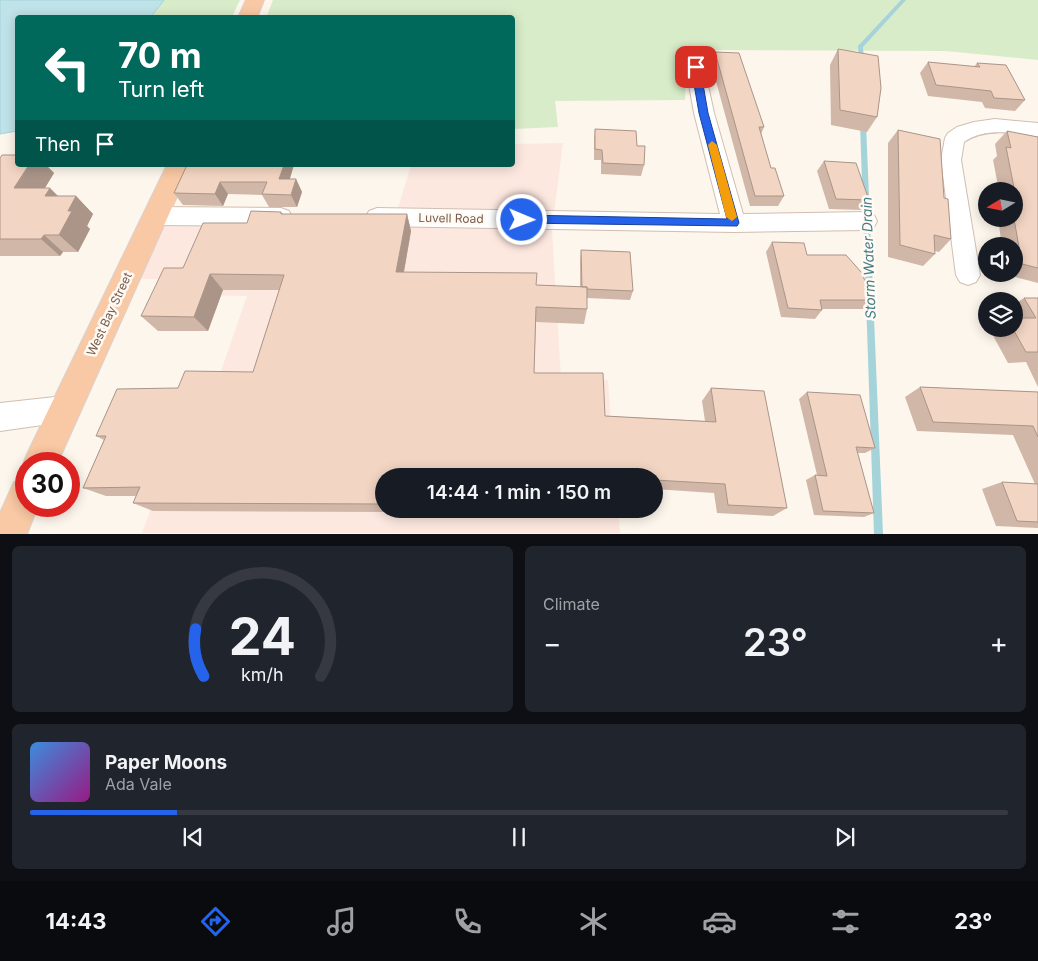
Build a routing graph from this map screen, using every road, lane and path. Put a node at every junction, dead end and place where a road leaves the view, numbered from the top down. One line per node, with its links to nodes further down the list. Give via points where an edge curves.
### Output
1 (255, 0): 2 (highway)
2 (248, 15)
3 (696, 67): 10 (street, via 704,113)
4 (1038, 130): 11 (street, via 982,127 955,138 951,160)
5 (178, 167): 6 (highway, West Bay Street)
6 (155, 216): 7 (street); 12 (highway, West Bay Street)
7 (304, 217)
8 (360, 217): 10 (street, Luvell Road)
9 (866, 221): 10 (street, Luvell Road)
10 (734, 223)
11 (968, 275)
12 (64, 409): 13 (street); 14 (highway, West Bay Street)
13 (0, 416)
14 (45, 452)
15 (16, 517): 16 (highway)
16 (9, 534)

